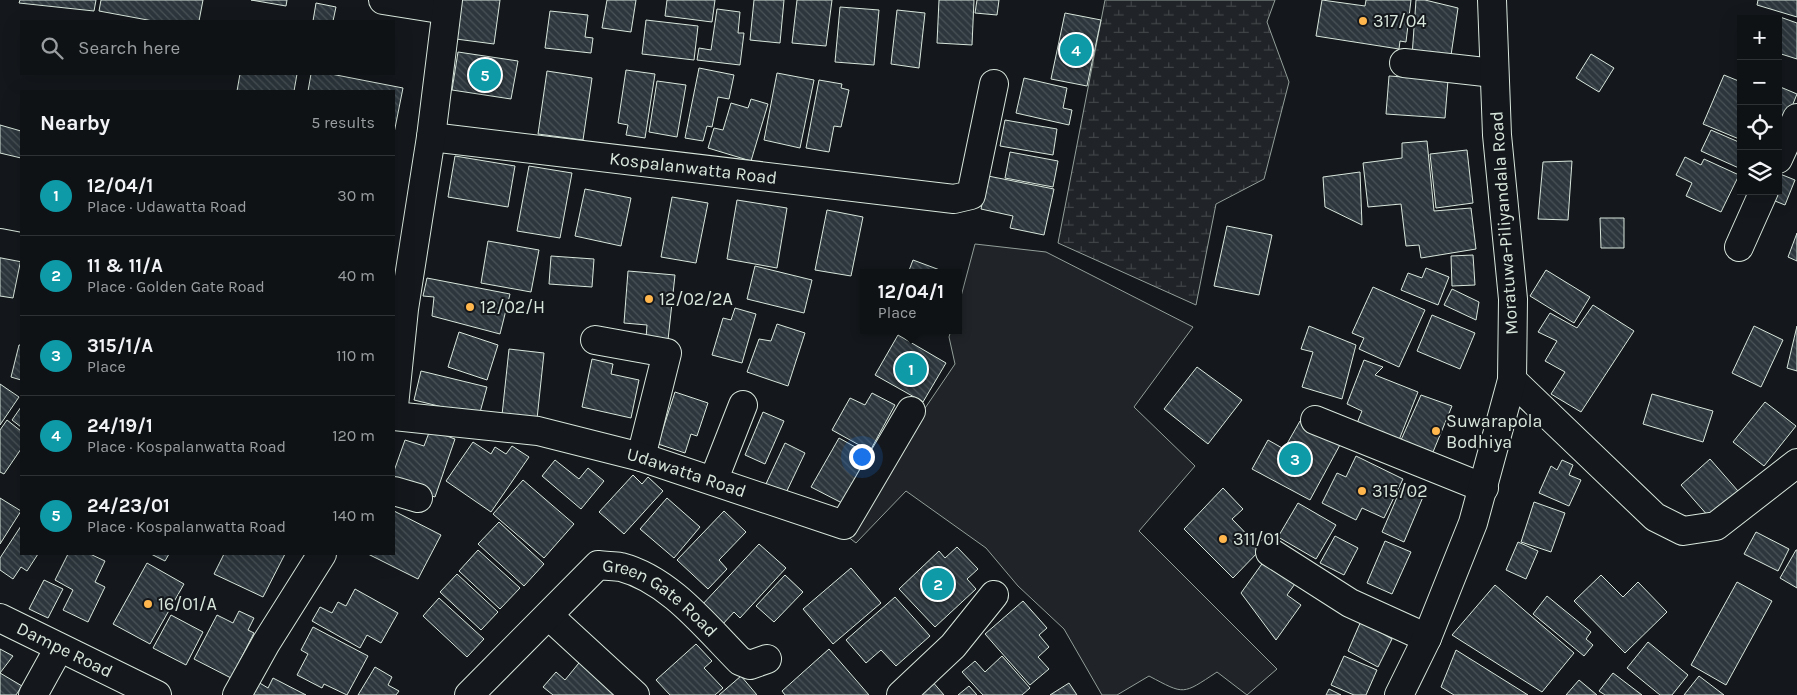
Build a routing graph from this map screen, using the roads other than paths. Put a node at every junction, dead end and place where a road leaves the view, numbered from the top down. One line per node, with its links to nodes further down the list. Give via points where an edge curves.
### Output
1 (383, 0): 3 (street)
2 (1492, 0): 5 (street, Moratuwa-Piliyandala Road)
3 (447, 5): 8 (street)
4 (1404, 63): 5 (street)
5 (1494, 73): 16 (street, Moratuwa-Piliyandala Road, via 1513,299)
6 (994, 84): 8 (street, Kospalanwatta Road, via 971,194 954,199)
7 (1797, 118): 9 (street)
8 (431, 137): 14 (street)
9 (1782, 150)
10 (1762, 195): 13 (street)
11 (0, 243): 12 (street)
12 (20, 247)
13 (1739, 247)
14 (399, 308): 17 (street)
15 (595, 340): 22 (street, via 667,353)
16 (1512, 380): 23 (street, via 1655,517 1683,531 1716,526); 25 (street, Moratuwa-Piliyandala Road)
17 (395, 386)
18 (743, 405): 24 (street)
19 (911, 411): 24 (street, Udawatta Road, via 844,525)
20 (395, 416): 22 (street, Udawatta Road, via 538,431)
21 (1315, 420): 25 (street)
22 (641, 456): 24 (street, Udawatta Road)
23 (1797, 463)
24 (714, 479)
25 (1484, 488): 31 (street, Moratuwa-Piliyandala Road, via 1474,523)
26 (1270, 552): 31 (street, via 1350,603)
27 (321, 555): 36 (street)
28 (994, 595): 39 (street, via 953,646)
29 (549, 616): 33 (street, Green Gate Road, via 598,565 622,568 652,581 688,608 740,661 750,665); 37 (street, Green Gate Road); 38 (street)
30 (0, 618): 32 (street, Dampe Road)
31 (1427, 638): 40 (street, Moratuwa-Piliyandala Road)
32 (59, 648): 34 (street); 35 (street, Dampe Road)
33 (767, 659)
34 (33, 695)
35 (157, 695)
36 (237, 695)
37 (469, 695)
38 (635, 695)
39 (901, 695)
40 (1399, 695)

